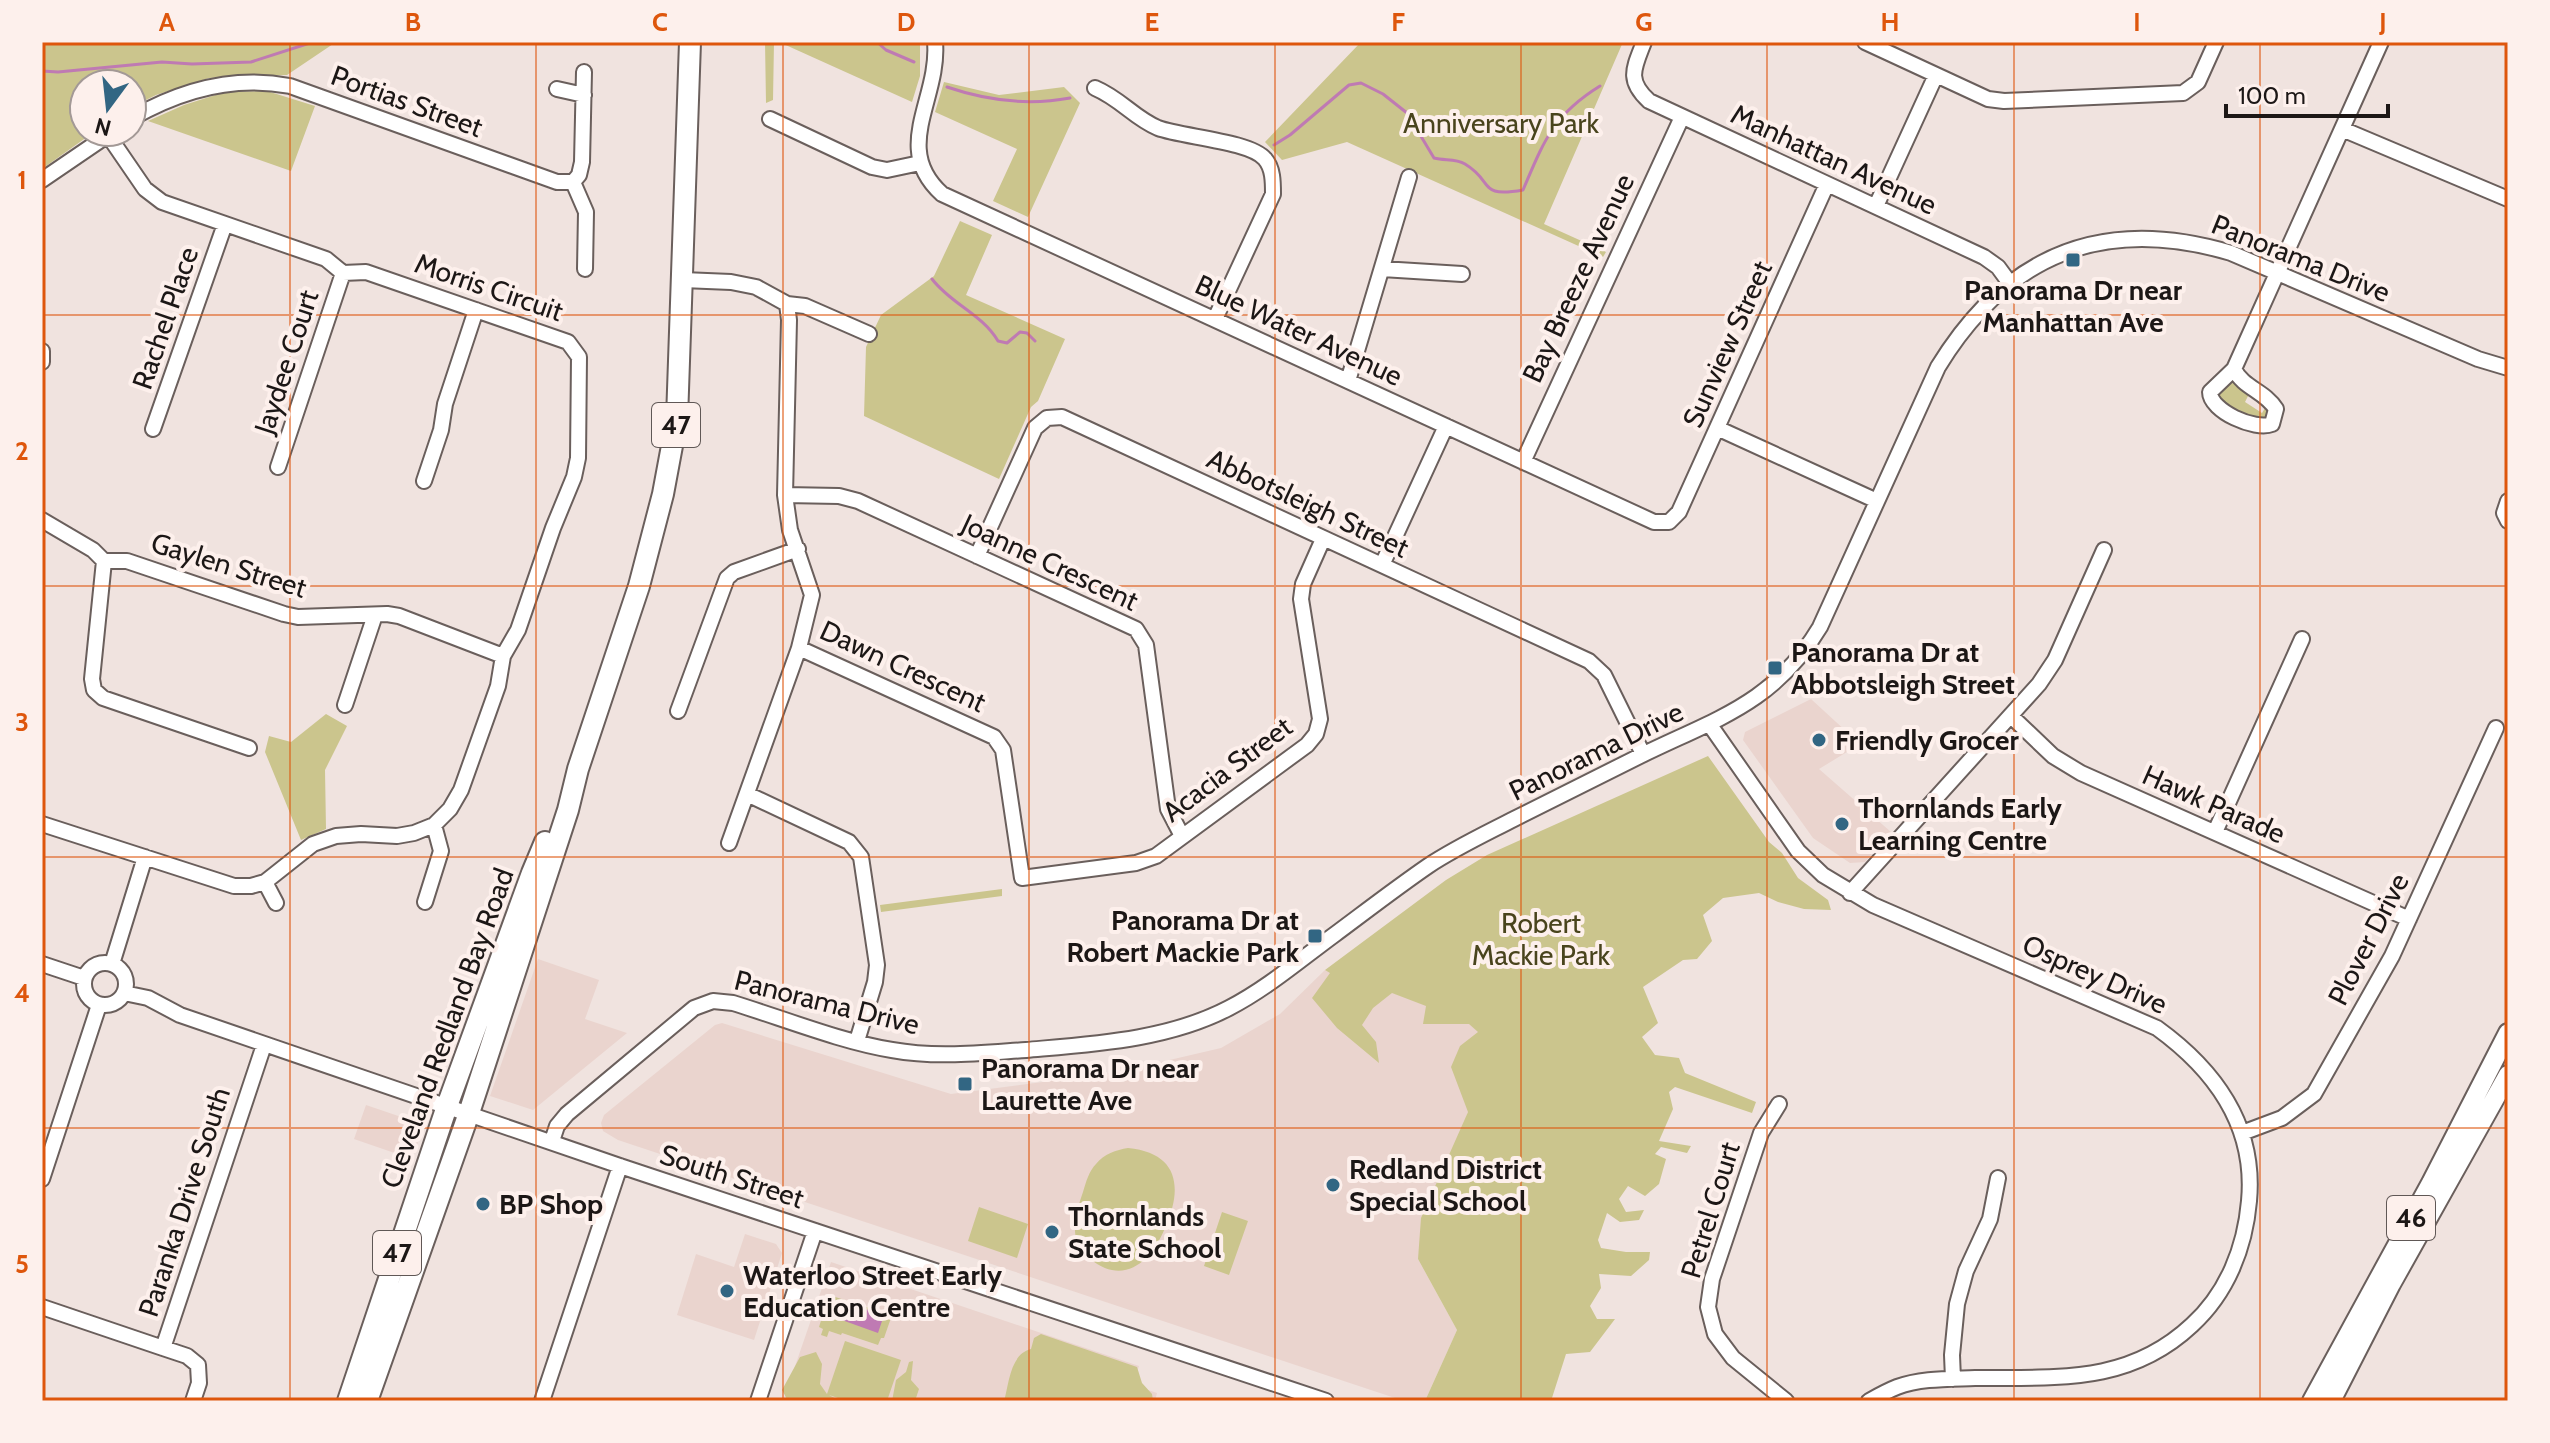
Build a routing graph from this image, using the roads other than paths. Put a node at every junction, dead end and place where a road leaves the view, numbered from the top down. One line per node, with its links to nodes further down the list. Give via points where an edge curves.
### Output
1 (688, 42): 31 (highway, Cleveland Redland Bay Road / 47)
2 (935, 42): 18 (street, via 934,79 918,136)
3 (1644, 42): 13 (street, Manhattan Avenue, via 1635,65 1635,86 1649,101)
4 (1865, 42): 8 (street)
5 (2216, 42): 8 (street, via 2198,82 2183,93 2004,101)
6 (2381, 42): 15 (street)
7 (584, 72): 11 (street)
8 (1936, 75): 24 (street)
9 (1095, 88): 35 (street, via 1159,128 1265,158 1273,194)
10 (557, 89): 11 (street)
11 (584, 95): 21 (street, via 582,162)
12 (148, 110): 21 (street, Portias Street, via 205,87 267,82 557,182)
13 (1682, 117): 22 (street, Manhattan Avenue); 45 (street, Bay Breeze Avenue)
14 (770, 119): 18 (street, via 872,167)
15 (2342, 129): 23 (street); 28 (street)
16 (88, 148): 20 (street, Morris Circuit)
17 (119, 148): 25 (street, Morris Circuit, via 145,189 162,202)
18 (920, 163): 35 (street, Blue Water Avenue, via 942,194)
19 (1409, 177): 27 (street)
20 (42, 180)
21 (573, 182): 26 (street, via 586,212)
22 (1827, 184): 24 (street, Manhattan Avenue); 43 (street, Sunview Street)
23 (2508, 199)
24 (1876, 206): 32 (street, Manhattan Avenue, via 1984,257)
25 (225, 224): 29 (street, Morris Circuit, via 326,259); 44 (street, Rachel Place)
26 (585, 269)
27 (1382, 269): 30 (street); 41 (street)
28 (2277, 272): 32 (street, Panorama Drive, via 2201,244 2147,238 2075,249); 39 (street, Panorama Drive); 40 (street)
29 (343, 273): 34 (street, Morris Circuit, via 366,272); 46 (street, Jaydee Court)
30 (1462, 274)
31 (683, 280): 33 (street, via 756,287); 71 (highway, Cleveland Redland Bay Road / 47, via 677,419 663,494 639,586)
32 (2009, 282): 49 (street, Panorama Drive, via 1945,356)
33 (787, 304): 36 (street, via 805,306); 48 (street, Dawn Crescent)
34 (476, 310): 47 (street); 63 (street, Morris Circuit, via 568,342 579,357 574,477 518,630)
35 (1215, 319): 41 (street, Blue Water Avenue)
36 (869, 334)
37 (42, 351): 38 (street)
38 (42, 362)
39 (2508, 368)
40 (2234, 369): 40 (street, via 2239,380 2271,400 2276,409 2272,424 2258,427 2210,400 2210,392)
41 (1348, 381): 42 (street, Blue Water Avenue)
42 (1446, 426): 45 (street, Blue Water Avenue); 59 (street)
43 (1717, 428): 49 (street); 53 (street, Sunview Street, via 1679,512)
44 (153, 429)
45 (1523, 462): 53 (street, Blue Water Avenue, via 1654,522)
46 (278, 467)
47 (424, 481)
48 (785, 495): 55 (street, Dawn Crescent); 57 (street, Joanne Crescent, via 858,501)
49 (1877, 501): 67 (street, Panorama Drive, via 1820,627 1802,654 1759,696)
50 (2508, 501): 52 (street)
51 (42, 520): 58 (street, Gaylen Street)
52 (2508, 521)
53 (1669, 522)
54 (1323, 539): 57 (street, Abbotsleigh Street, via 1062,417 1047,418 1035,428); 59 (street, Abbotsleigh Street); 76 (street, Acacia Street, via 1301,599 1320,719 1316,734)
55 (798, 549): 62 (street, Dawn Crescent, via 812,595); 65 (street, via 727,578)
56 (2104, 550): 66 (street, via 2055,660)
57 (977, 556): 76 (street, Joanne Crescent, via 1136,629 1146,645 1168,809)
58 (104, 561): 60 (street, Gaylen Street, via 127,561 298,617); 69 (street, via 94,690 103,698)
59 (1382, 565): 70 (street, Abbotsleigh Street, via 1597,666)
60 (375, 615): 63 (street, Gaylen Street, via 399,616); 64 (street)
61 (2302, 639): 75 (street)
62 (799, 648): 72 (street); 79 (street, Dawn Crescent, via 994,737 1003,750)
63 (503, 656): 74 (street, Morris Circuit, via 498,686 461,790)
64 (345, 705)
65 (678, 711)
66 (2011, 716): 75 (street, Hawk Parade, via 2053,756 2081,773); 81 (street)
67 (1710, 725): 70 (street, Panorama Drive); 81 (street, Osprey Drive, via 1798,851)
68 (2496, 728): 84 (street, Plover Drive)
69 (249, 748)
70 (1643, 754): 91 (street, Panorama Drive, via 1458,848 1263,987 1193,1023 1075,1046 968,1055 893,1051)
71 (578, 769): 95 (highway, Cleveland Redland Bay Road / 47, via 532,873); 96 (highway, Cleveland Redland Bay Road / 47)
72 (747, 794): 77 (street); 91 (street, via 849,842 861,857 877,965)
73 (42, 824): 78 (street)
74 (434, 825): 80 (street, via 397,836 336,836 313,844); 82 (street, via 441,851)
75 (2215, 832): 84 (street, Hawk Parade)
76 (1182, 836): 79 (street, Acacia Street, via 1156,856 1136,863)
77 (729, 843)
78 (145, 857): 80 (street, via 234,886); 86 (street)
79 (1022, 878)
80 (265, 882): 83 (street)
81 (1850, 893): 97 (street, Osprey Drive, via 2157,1028 2211,1074)
82 (425, 902)
83 (276, 903)
84 (2409, 919): 97 (street, Plover Drive, via 2314,1094 2282,1118)
85 (42, 964): 87 (street)
86 (112, 964): 87 (street, via 95,965); 88 (street, via 126,979)
87 (84, 978): 89 (street, via 86,995)
88 (124, 993): 89 (street, via 114,1004); 92 (street, South Street)
89 (99, 1005): 101 (street)
90 (2508, 1033): 114 (main road, 46)
91 (857, 1041): 98 (street, Panorama Drive, via 733,1003 702,1004 567,1114)
92 (264, 1045): 95 (street, South Street); 104 (street, Paranka Drive South)
93 (2508, 1075): 115 (main road, 46)
94 (1779, 1104): 112 (street, Petrel Court, via 1761,1133 1712,1279 1708,1307 1715,1334 1733,1358)
95 (447, 1106): 96 (street, South Street); 107 (highway, Cleveland Redland Bay Road / 47)
96 (469, 1113): 98 (street, South Street); 108 (highway, Cleveland Redland Bay Road / 47)
97 (2242, 1133): 105 (street, Osprey Drive, via 2250,1190 2238,1256 2204,1315 2177,1340 2116,1370)
98 (552, 1141): 99 (street, South Street)
99 (620, 1166): 102 (street, South Street); 109 (street)
100 (1998, 1178): 105 (street, via 1990,1219 1957,1304)
101 (42, 1179)
102 (815, 1231): 110 (street); 111 (street, South Street)
103 (42, 1307): 104 (street)
104 (163, 1348): 106 (street, Paranka Drive South, via 198,1365)
105 (1953, 1379): 113 (street, Osprey Drive, via 1898,1387)
106 (193, 1401)
107 (348, 1401)
108 (367, 1401)
109 (542, 1401)
110 (758, 1401)
111 (1326, 1401)
112 (1786, 1401)
113 (1869, 1401)
114 (2312, 1401)
115 (2331, 1401)

